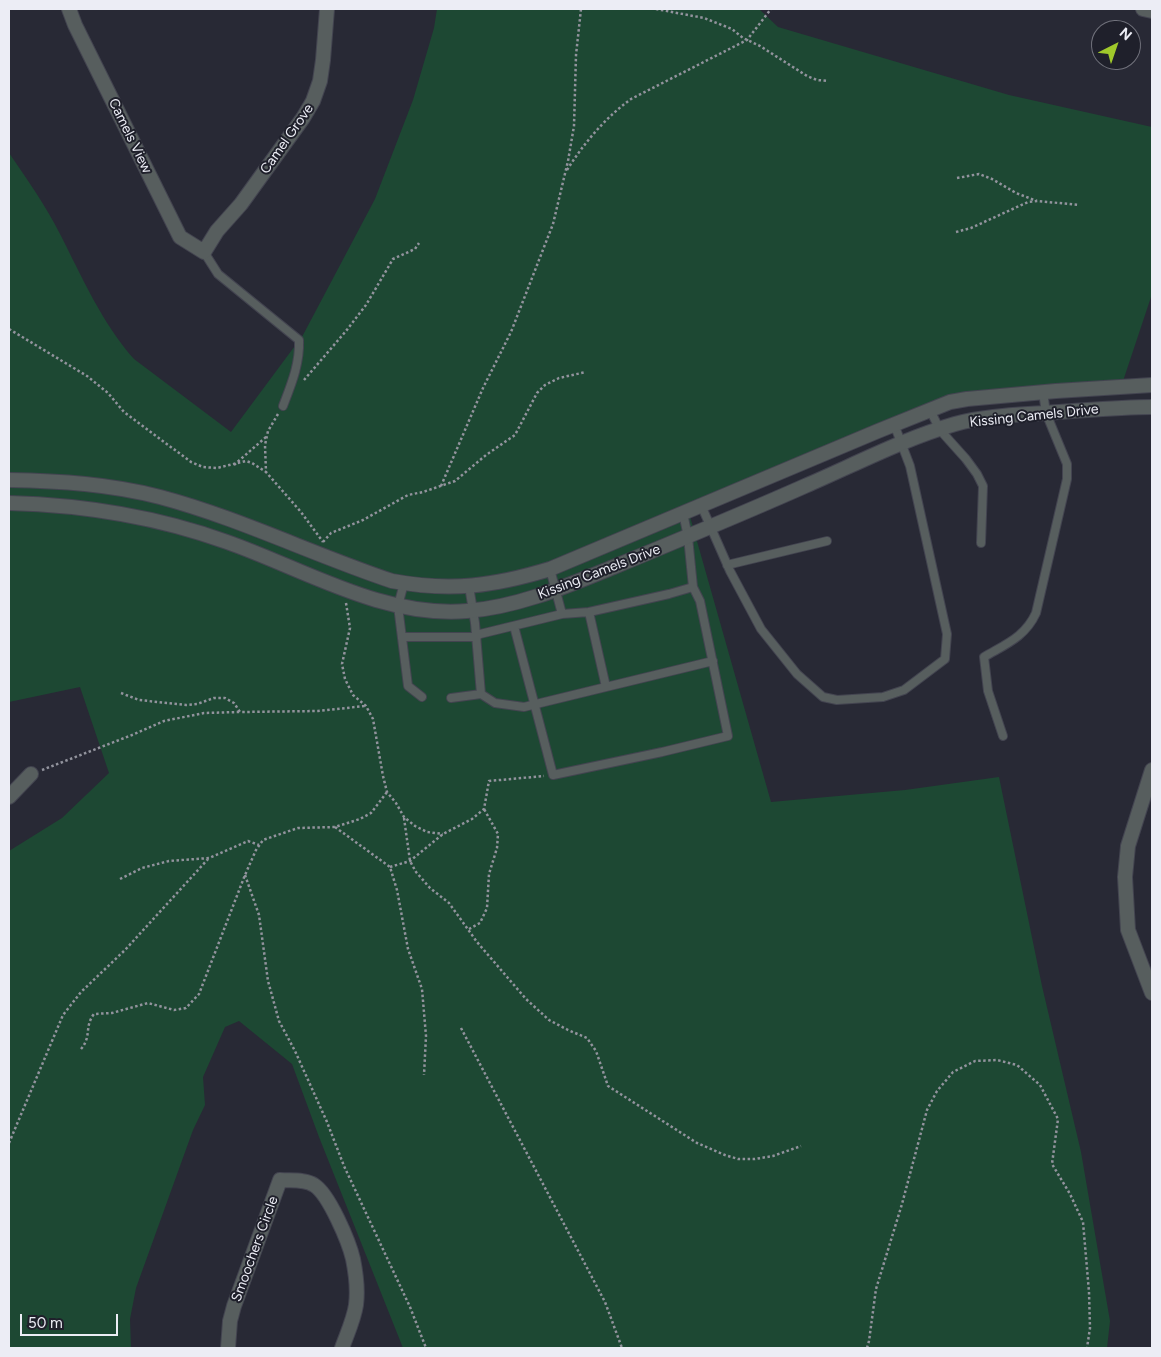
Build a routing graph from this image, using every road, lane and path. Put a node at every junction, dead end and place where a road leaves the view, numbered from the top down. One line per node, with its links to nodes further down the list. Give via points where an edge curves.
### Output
1 (69, 9): 16 (street, Camels View, via 180,237)
2 (327, 9): 16 (street, Camel Grove, via 320,82 313,101)
3 (581, 9): 10 (path, via 574,126)
4 (656, 9): 8 (path, via 704,18 732,29)
5 (771, 9): 8 (path)
6 (1143, 9): 7 (street)
7 (1152, 11)
8 (747, 40): 9 (path, via 808,76); 10 (path, via 618,108)
9 (828, 81)
10 (565, 174): 33 (path, via 553,224 532,280)
11 (957, 178): 12 (path, via 979,174)
12 (1038, 201): 13 (path); 14 (path, via 1028,202)
13 (1079, 205)
14 (956, 232)
15 (419, 243): 20 (path, via 415,249 393,259 361,311)
16 (204, 252): 22 (lane, via 218,274 299,340 294,376)
17 (9, 329): 30 (path, via 87,376 124,412 192,462 203,467)
18 (586, 372): 33 (path, via 545,385 537,392 515,435 454,482)
19 (1152, 385): 21 (street, Kissing Camels Drive)
20 (299, 386)
21 (1043, 392): 24 (street, Kissing Camels Drive, via 967,399); 25 (lane)
22 (283, 406): 28 (path)
23 (1152, 407): 25 (street, Kissing Camels Drive)
24 (930, 410): 26 (street, Kissing Camels Drive); 27 (lane)
25 (1046, 413): 27 (street, Kissing Camels Drive, via 981,419); 66 (lane, via 1067,464 1067,479 1036,613 1021,636 984,657 988,691)
26 (894, 424): 29 (lane); 35 (street, Kissing Camels Drive)
27 (940, 430): 29 (street, Kissing Camels Drive); 41 (lane, via 978,474 983,486)
28 (267, 436): 30 (path); 31 (path)
29 (902, 444): 37 (street, Kissing Camels Drive); 43 (lane, via 910,466 947,634 945,659 904,690 884,696 838,700 823,697 797,674 761,629)
30 (233, 466): 31 (path, via 246,461)
31 (266, 472): 40 (path)
32 (9, 480): 42 (street, Kissing Camels Drive, via 75,482 158,497)
33 (441, 486): 40 (path, via 408,495 363,520 331,533)
34 (9, 503): 48 (street, Kissing Camels Drive, via 70,506 140,516 231,543)
35 (701, 505): 36 (street, Kissing Camels Drive); 37 (lane)
36 (683, 512): 38 (lane); 44 (street, Kissing Camels Drive)
37 (710, 528): 38 (street, Kissing Camels Drive); 43 (lane)
38 (688, 537): 47 (lane); 49 (street, Kissing Camels Drive)
39 (827, 540): 43 (lane)
40 (323, 542): 42 (path)
41 (981, 543)
42 (329, 558): 45 (street, Kissing Camels Drive)
43 (727, 565)
44 (550, 569): 46 (street, Kissing Camels Drive); 49 (lane)
45 (404, 583): 46 (street, Kissing Camels Drive); 50 (lane)
46 (469, 586): 51 (lane)
47 (693, 587): 52 (lane); 57 (lane, via 700,601)
48 (342, 588): 50 (street, Kissing Camels Drive); 64 (path, via 350,628 342,664 345,679 353,695)
49 (555, 591): 51 (street, Kissing Camels Drive); 53 (lane)
50 (398, 606): 51 (street, Kissing Camels Drive); 56 (lane)
51 (474, 611): 55 (lane)
52 (589, 612): 53 (lane); 58 (lane)
53 (562, 614): 54 (lane)
54 (514, 626): 55 (lane); 63 (lane)
55 (477, 636): 56 (lane); 60 (lane)
56 (402, 637): 61 (lane, via 408,686)
57 (713, 661): 58 (lane); 69 (lane, via 728,736)
58 (606, 687): 63 (lane)
59 (121, 693): 65 (path, via 139,700 186,705 225,698 234,702)
60 (481, 694): 62 (lane); 63 (lane, via 495,703)
61 (422, 697)
62 (451, 698)
63 (534, 704): 69 (lane)
64 (366, 706): 65 (path, via 318,711); 70 (path, via 373,719)
65 (240, 712): 68 (path, via 204,713 164,721)
66 (1003, 736)
67 (1152, 770): 83 (street, via 1128,846 1125,877 1128,930)
68 (31, 774): 71 (street)
69 (553, 775): 72 (path, via 489,780)
70 (388, 792): 73 (path); 74 (path, via 371,813)
71 (9, 797)
72 (484, 809): 75 (path); 82 (path, via 498,834 498,848 490,874 487,908 480,923)
73 (404, 817): 75 (path, via 427,832); 78 (path)
74 (335, 827): 76 (path, via 298,828 263,840); 79 (path)
75 (443, 834): 78 (path)
76 (260, 845): 77 (path, via 248,842); 80 (path)
77 (209, 858): 81 (path, via 142,868); 87 (path, via 63,1015)
78 (410, 861): 79 (path); 82 (path, via 430,888 449,903)
79 (390, 867): 86 (path, via 408,949 422,989 426,1036)
80 (245, 875): 85 (path, via 199,994 186,1008 174,1010 148,1003 112,1013 94,1014 89,1020 87,1042); 91 (path, via 259,915 268,981 279,1021 296,1051)
81 (120, 879)
82 (470, 929): 88 (path, via 477,942 526,999 549,1020 587,1038 596,1050 608,1086 697,1143 725,1155 755,1160)
83 (1152, 993)
84 (461, 1028): 92 (path, via 605,1302)
85 (81, 1049)
86 (424, 1075)
87 (9, 1143)
88 (801, 1146)
89 (228, 1348): 90 (street, Smoochers Circle, via 234,1306 280,1180 305,1182 323,1194 353,1258 356,1306)
90 (342, 1348)
91 (426, 1348)
92 (622, 1348)
93 (867, 1348): 94 (path, via 876,1289 927,1110 953,1072 975,1061 997,1060 1017,1065 1040,1085 1058,1120 1052,1164 1083,1222 1090,1310)
94 (1087, 1348)

